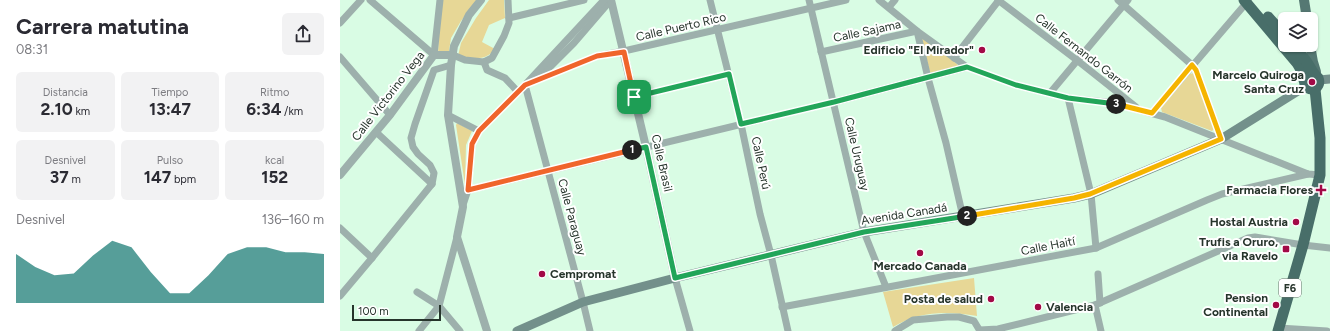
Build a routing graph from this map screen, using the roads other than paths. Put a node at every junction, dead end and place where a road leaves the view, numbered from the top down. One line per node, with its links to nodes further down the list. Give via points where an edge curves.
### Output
1 (361, 0): 21 (street)
2 (370, 0): 29 (street)
3 (440, 0): 29 (street, Calle Victorino Vega)
4 (481, 0): 30 (street, via 469,15)
5 (508, 0): 20 (street)
6 (584, 0): 20 (street)
7 (609, 0): 25 (street, Calle Brasil); 41 (street, via 574,43 544,73)
8 (710, 0): 22 (street, Calle Perú)
9 (809, 0): 18 (street, Calle Uruguay)
10 (846, 0): 18 (street, Calle Puerto Rico)
11 (879, 0): 17 (street)
12 (895, 0): 17 (street)
13 (999, 0): 32 (street); 33 (street, Calle Fernando Garrón)
14 (1304, 0): 19 (main road)
15 (1249, 1): 23 (highway); 36 (street); 39 (highway, F6, via 1302,70)
16 (1123, 2): 33 (street); 36 (street)
17 (889, 7): 24 (street)
18 (812, 8): 22 (street, Calle Puerto Rico); 26 (street, Calle Uruguay)
19 (1306, 12)
20 (509, 18): 34 (street, via 504,36 492,58)
21 (340, 23)
22 (718, 29): 25 (street, Calle Puerto Rico); 38 (street, Calle Perú)
23 (1278, 29)
24 (917, 31): 26 (street, Calle Sajama); 32 (street); 40 (street)
25 (624, 52): 41 (street, Calle Puerto Rico, via 597,56); 44 (street, Calle Brasil)
26 (821, 52): 46 (street, Calle Uruguay)
27 (1297, 52): 39 (highway)
28 (1311, 52): 39 (main road)
29 (434, 55): 30 (street); 49 (street, Calle Victorino Vega)
30 (452, 55): 34 (street, via 465,60); 35 (street)
31 (340, 57): 49 (street)
32 (954, 58): 37 (street)
33 (1078, 60): 43 (street); 47 (street, Calle Fernando Garrón)
34 (484, 62): 42 (street, via 487,70 505,78)
35 (451, 65): 50 (street); 60 (street, via 434,70 411,138 413,147 434,174)
36 (1192, 65): 48 (street); 54 (street)
37 (967, 67): 40 (street); 43 (street)
38 (729, 74): 44 (street); 51 (street, Calle Perú)
39 (1314, 77): 54 (main road, Avenida Canadá); 59 (highway, F6, via 1320,138)
40 (928, 78): 46 (street); 64 (street)
41 (525, 85): 42 (street); 56 (street, Calle Paraguay)
42 (518, 92): 52 (street)
43 (1050, 94): 45 (street)
44 (634, 97): 55 (street, Calle Brasil)
45 (1068, 98): 47 (street, via 1114,103); 62 (street)
46 (834, 102): 51 (street); 66 (street, Calle Uruguay)
47 (1137, 109): 48 (street)
48 (1152, 113): 54 (street)
49 (390, 115): 53 (street, Calle Victorino Vega)
50 (448, 115): 52 (street); 63 (street)
51 (741, 124): 55 (street); 71 (street, Calle Perú)
52 (479, 131): 61 (street, via 472,144)
53 (376, 132): 58 (street, Calle Victorino Vega); 60 (street)
54 (1221, 139): 57 (street); 62 (main road, Avenida Canadá)
55 (646, 147): 56 (street); 74 (street, Calle Brasil)
56 (548, 170): 61 (street); 78 (street, Calle Paraguay)
57 (1308, 174): 59 (street); 69 (street, Calle Haití, via 1222,194)
58 (340, 175)
59 (1320, 175): 68 (highway, F6)
60 (432, 184): 72 (street)
61 (468, 190): 63 (street)
62 (1090, 194): 64 (main road, Avenida Canadá); 69 (street)
63 (463, 206): 67 (street)
64 (963, 217): 66 (main road, Avenida Canadá)
65 (340, 228): 72 (street)
66 (864, 232): 71 (main road, Avenida Canadá); 75 (street, Calle Uruguay)
67 (457, 237): 80 (street); 87 (street)
68 (1303, 245): 70 (street); 79 (street, via 1248,238); 82 (highway, F6)
69 (1096, 248): 75 (street, Calle Haití)
70 (1330, 248)
71 (771, 255): 74 (main road, Avenida Canadá); 81 (street, Calle Perú)
72 (372, 258): 77 (street)
73 (1098, 274): 79 (street)
74 (675, 278): 78 (main road, Avenida Canadá); 90 (street, Calle Brasil)
75 (886, 288): 81 (street, Calle Haití)
76 (417, 292): 80 (street)
77 (340, 296)
78 (583, 302): 88 (main road, Avenida Canadá); 89 (street, Calle Paraguay)
79 (1098, 304): 84 (street); 93 (street)
80 (439, 306): 85 (street); 86 (street)
81 (782, 307): 91 (street, Calle Perú)
82 (1279, 329): 94 (street)
83 (979, 330): 84 (street); 92 (street, via 974,321 948,317 913,320)
84 (997, 330)
85 (419, 331)
86 (460, 331)
87 (486, 331)
88 (517, 331)
89 (590, 331)
90 (690, 331)
91 (788, 331)
92 (895, 331)
93 (1101, 331)
94 (1327, 331)

